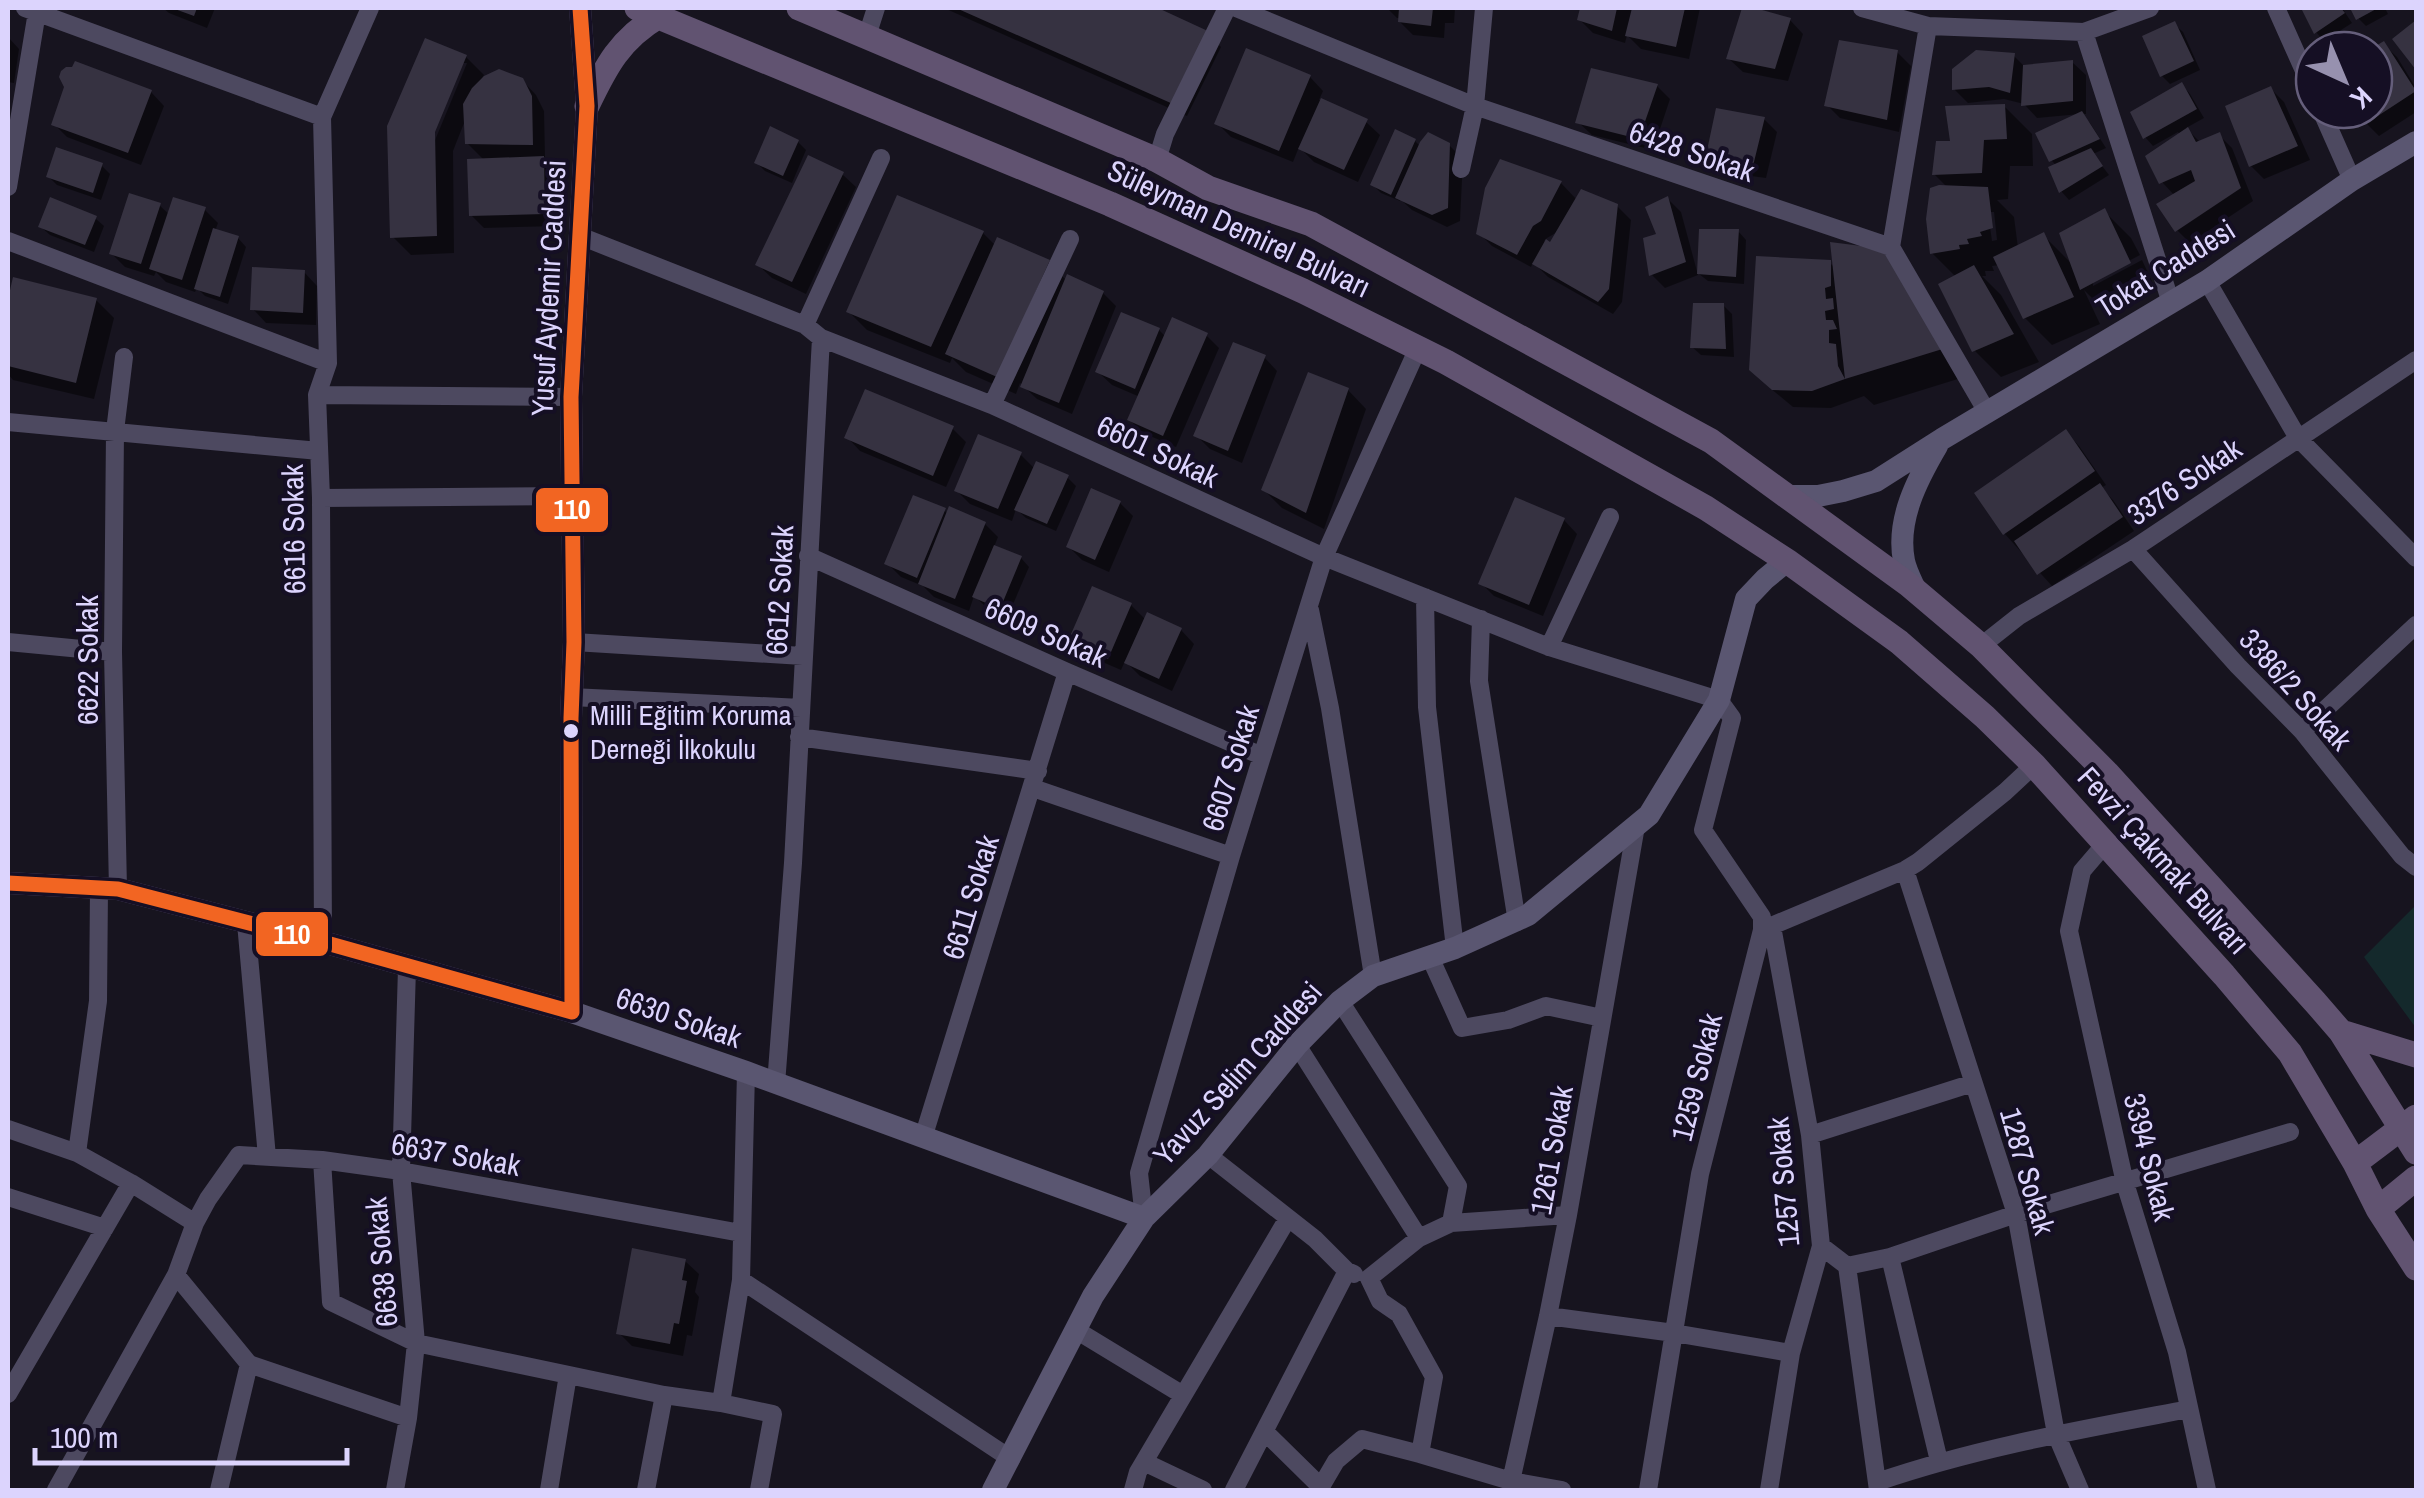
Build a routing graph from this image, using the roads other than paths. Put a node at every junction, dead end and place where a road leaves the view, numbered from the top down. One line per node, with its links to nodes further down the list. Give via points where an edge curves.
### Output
1 (370, 8): 20 (street)
2 (580, 8): 18 (street, Yusuf Aydemir Caddesi)
3 (799, 8): 16 (main road, Süleyman Demirel Bulvarı)
4 (876, 8): 16 (street)
5 (1227, 8): 24 (street)
6 (1236, 8): 19 (street, 6428 Sokak)
7 (1484, 8): 19 (street)
8 (1862, 8): 13 (street)
9 (2150, 8): 15 (street)
10 (2276, 8): 17 (street)
11 (31, 10): 20 (street); 27 (street)
12 (648, 12): 18 (main road, via 618,48); 36 (main road, Süleyman Demirel Bulvarı, via 1110,204)
13 (1890, 12): 14 (street)
14 (1928, 26): 15 (street); 31 (street)
15 (2084, 32): 33 (street)
16 (867, 36): 24 (main road, Süleyman Demirel Bulvarı)
17 (2294, 48)
18 (587, 106): 28 (street, Yusuf Aydemir Caddesi)
19 (1475, 106): 25 (street); 31 (street, 6428 Sokak)
20 (322, 117): 39 (street, 6616 Sokak)
21 (2331, 130): 26 (street)
22 (2416, 142): 26 (street, Tokat Caddesi)
23 (882, 158): 34 (street)
24 (1157, 160): 50 (main road, Süleyman Demirel Bulvarı, via 1208,188 1312,224 1711,441)
25 (1461, 169)
26 (2352, 180): 32 (street, Tokat Caddesi)
27 (8, 188)
28 (580, 236): 34 (street, 6601 Sokak); 41 (street, Yusuf Aydemir Caddesi)
29 (1070, 239): 42 (street)
30 (8, 241): 39 (street)
31 (1891, 248): 43 (street)
32 (2207, 281): 33 (street, Tokat Caddesi); 46 (street)
33 (2172, 303): 43 (street, Tokat Caddesi)
34 (805, 325): 35 (street, 6601 Sokak)
35 (821, 338): 42 (street, 6601 Sokak); 54 (street, 6612 Sokak)
36 (1418, 348): 55 (street, 6607 Sokak); 57 (main road, Süleyman Demirel Bulvarı, via 1706,508)
37 (124, 356): 45 (street, 6622 Sokak)
38 (2416, 360): 46 (street, 3376 Sokak)
39 (328, 363): 40 (street, 6616 Sokak)
40 (317, 395): 41 (street); 48 (street, 6616 Sokak)
41 (571, 396): 49 (street, Yusuf Aydemir Caddesi)
42 (992, 405): 55 (street, 6601 Sokak)
43 (1987, 412): 47 (street, Tokat Caddesi)
44 (8, 422): 45 (street)
45 (115, 431): 48 (street); 67 (street, 6622 Sokak)
46 (2298, 438): 53 (street, 3376 Sokak); 56 (street)
47 (1942, 439): 50 (street, Tokat Caddesi, via 1863,486); 58 (street, via 1910,498 1902,531 1904,562)
48 (319, 451): 51 (street, 6616 Sokak)
49 (571, 496): 51 (street); 64 (street, Yusuf Aydemir Caddesi)
50 (1787, 496): 58 (main road, Fevzi Çakmak Bulvarı)
51 (321, 498): 88 (street, 6616 Sokak)
52 (1610, 517): 66 (street)
53 (2133, 549): 65 (street, 3376 Sokak); 73 (street, 3386/2 Sokak)
54 (808, 556): 68 (street, 6612 Sokak); 69 (street, 6609 Sokak)
55 (1324, 558): 59 (street, 6601 Sokak); 60 (street, 6607 Sokak)
56 (2416, 558)
57 (1787, 561): 71 (street, Yavuz Selim Caddesi, via 1746,599); 76 (main road, Fevzi Çakmak Bulvarı, via 1899,642)
58 (1916, 591): 65 (main road, Fevzi Çakmak Bulvarı)
59 (1425, 597): 61 (street, 6601 Sokak); 89 (street, via 1427,707)
60 (1310, 610): 75 (street, 6607 Sokak); 92 (street)
61 (1481, 619): 66 (street, 6601 Sokak); 85 (street, via 1480,681)
62 (2416, 624): 73 (street)
63 (8, 642): 67 (street)
64 (574, 642): 68 (street); 70 (street, Yusuf Aydemir Caddesi)
65 (1981, 646): 96 (main road, Fevzi Çakmak Bulvarı, via 2107,772)
66 (1549, 647): 71 (street, 6601 Sokak)
67 (113, 652): 84 (street, 6622 Sokak)
68 (803, 656): 72 (street, 6612 Sokak)
69 (1067, 672): 75 (street, 6609 Sokak); 77 (street, 6611 Sokak)
70 (571, 697): 72 (street); 94 (street, Yusuf Aydemir Caddesi)
71 (1720, 700): 78 (street, Yavuz Selim Caddesi); 87 (street, via 1732,718 1703,830)
72 (800, 708): 74 (street, 6612 Sokak)
73 (2302, 732): 81 (street, 3386/2 Sokak)
74 (799, 737): 77 (street); 101 (street, 6612 Sokak)
75 (1262, 756): 80 (street, 6607 Sokak)
76 (2034, 765): 79 (main road, Fevzi Çakmak Bulvarı); 82 (street)
77 (1035, 780): 80 (street); 106 (street, 6611 Sokak)
78 (1636, 826): 85 (street, Yavuz Selim Caddesi); 95 (street, 1261 Sokak)
79 (2106, 843): 112 (main road, Fevzi Çakmak Bulvarı, via 2290,1053); 116 (street, 3394 Sokak, via 2082,872 2069,931)
80 (1231, 856): 121 (street, 6607 Sokak, via 1138,1173)
81 (2416, 867)
82 (1905, 870): 87 (street); 100 (street, 1287 Sokak)
83 (8, 883): 84 (street, 6630 Sokak)
84 (109, 889): 86 (street, 6630 Sokak); 108 (street, 6622 Sokak)
85 (1517, 922): 89 (street, Yavuz Selim Caddesi)
86 (246, 924): 88 (street, 6630 Sokak); 110 (street)
87 (1767, 928): 105 (street, 1257 Sokak); 138 (street, 1259 Sokak, via 1700,1174)
88 (323, 942): 91 (street, 6630 Sokak)
89 (1455, 948): 90 (street, Yavuz Selim Caddesi)
90 (1430, 957): 92 (street, Yavuz Selim Caddesi); 95 (street, via 1462,1028 1546,1006)
91 (407, 968): 94 (street, 6630 Sokak); 113 (street, 6638 Sokak)
92 (1374, 976): 93 (street, Yavuz Selim Caddesi)
93 (1340, 1001): 97 (street, Yavuz Selim Caddesi); 124 (street, via 1458,1186)
94 (572, 1012): 99 (street, 6630 Sokak)
95 (1602, 1018): 120 (street, 1261 Sokak)
96 (2341, 1032): 98 (main road); 102 (main road, Fevzi Çakmak Bulvarı)
97 (1297, 1045): 109 (street, Yavuz Selim Caddesi); 127 (street)
98 (2416, 1055)
99 (746, 1072): 101 (street, 6630 Sokak); 126 (street)
100 (1973, 1083): 105 (street); 119 (street, 1287 Sokak)
101 (776, 1084): 106 (street, 6630 Sokak)
102 (2410, 1123): 107 (main road, Fevzi Çakmak Bulvarı); 112 (main road)
103 (8, 1129): 108 (street)
104 (2290, 1132): 116 (street)
105 (1810, 1135): 128 (street, 1257 Sokak)
106 (923, 1138): 121 (street, 6630 Sokak)
107 (2416, 1152)
108 (77, 1154): 115 (street)
109 (1208, 1155): 121 (street, Yavuz Selim Caddesi); 122 (street)
110 (268, 1157): 111 (street, 6637 Sokak); 123 (street, 6637 Sokak, via 239,1156)
111 (322, 1160): 113 (street, 6637 Sokak); 139 (street, via 332,1302)
112 (2354, 1163): 118 (main road, Fevzi Çakmak Bulvarı)
113 (401, 1170): 126 (street, 6637 Sokak); 139 (street, 6638 Sokak)
114 (2416, 1178): 118 (main road)
115 (132, 1183): 123 (street); 125 (street)
116 (2125, 1183): 119 (street); 147 (street, 3394 Sokak)
117 (8, 1197): 125 (street)
118 (2378, 1209): 131 (main road, Fevzi Çakmak Bulvarı)
119 (2016, 1214): 129 (street); 150 (street, 1287 Sokak)
120 (1568, 1215): 124 (street); 136 (street, 1261 Sokak)
121 (1144, 1218): 137 (street, Yavuz Selim Caddesi)
122 (1288, 1218): 132 (street); 145 (street)
123 (195, 1222): 133 (street)
124 (1451, 1223): 127 (street)
125 (105, 1228): 143 (street)
126 (741, 1233): 135 (street)
127 (1419, 1238): 134 (street)
128 (1822, 1246): 130 (street); 140 (street, 1257 Sokak)
129 (1890, 1257): 130 (street); 153 (street)
130 (1846, 1266): 156 (street)
131 (2416, 1268)
132 (1347, 1272): 134 (street); 149 (street)
133 (176, 1276): 141 (street); 158 (street)
134 (1369, 1278): 151 (street, via 1380,1301 1399,1314 1434,1377)
135 (741, 1280): 146 (street); 152 (street)
136 (1548, 1316): 138 (street); 155 (street, 1261 Sokak)
137 (1076, 1330): 145 (street); 152 (street, Yavuz Selim Caddesi)
138 (1674, 1333): 140 (street); 169 (street, 1259 Sokak)
139 (416, 1343): 142 (street); 148 (street, 6638 Sokak)
140 (1790, 1353): 170 (street, 1257 Sokak)
141 (249, 1364): 148 (street); 159 (street)
142 (568, 1374): 144 (street); 161 (street)
143 (8, 1394)
144 (664, 1394): 146 (street); 162 (street)
145 (1183, 1396): 154 (street)
146 (721, 1403): 163 (street, via 774,1414)
147 (2189, 1409): 150 (street); 172 (street, 3394 Sokak)
148 (408, 1418): 160 (street, 6638 Sokak)
149 (1265, 1432): 157 (street); 167 (street)
150 (2056, 1434): 153 (street); 171 (street, 1287 Sokak)
151 (1420, 1454): 155 (street); 157 (street, via 1362,1439 1336,1461)
152 (1010, 1459): 164 (street, Yavuz Selim Caddesi)
153 (1939, 1461): 156 (street)
154 (1144, 1462): 165 (street); 166 (street)
155 (1510, 1481): 168 (street)
156 (1878, 1486)
157 (1320, 1489)
158 (56, 1490)
159 (219, 1490)
160 (395, 1490)
161 (549, 1490)
162 (646, 1490)
163 (759, 1490)
164 (993, 1490)
165 (1133, 1490)
166 (1202, 1490)
167 (1234, 1490)
168 (1562, 1490)
169 (1648, 1490)
170 (1769, 1490)
171 (2080, 1490)
172 (2206, 1490)

